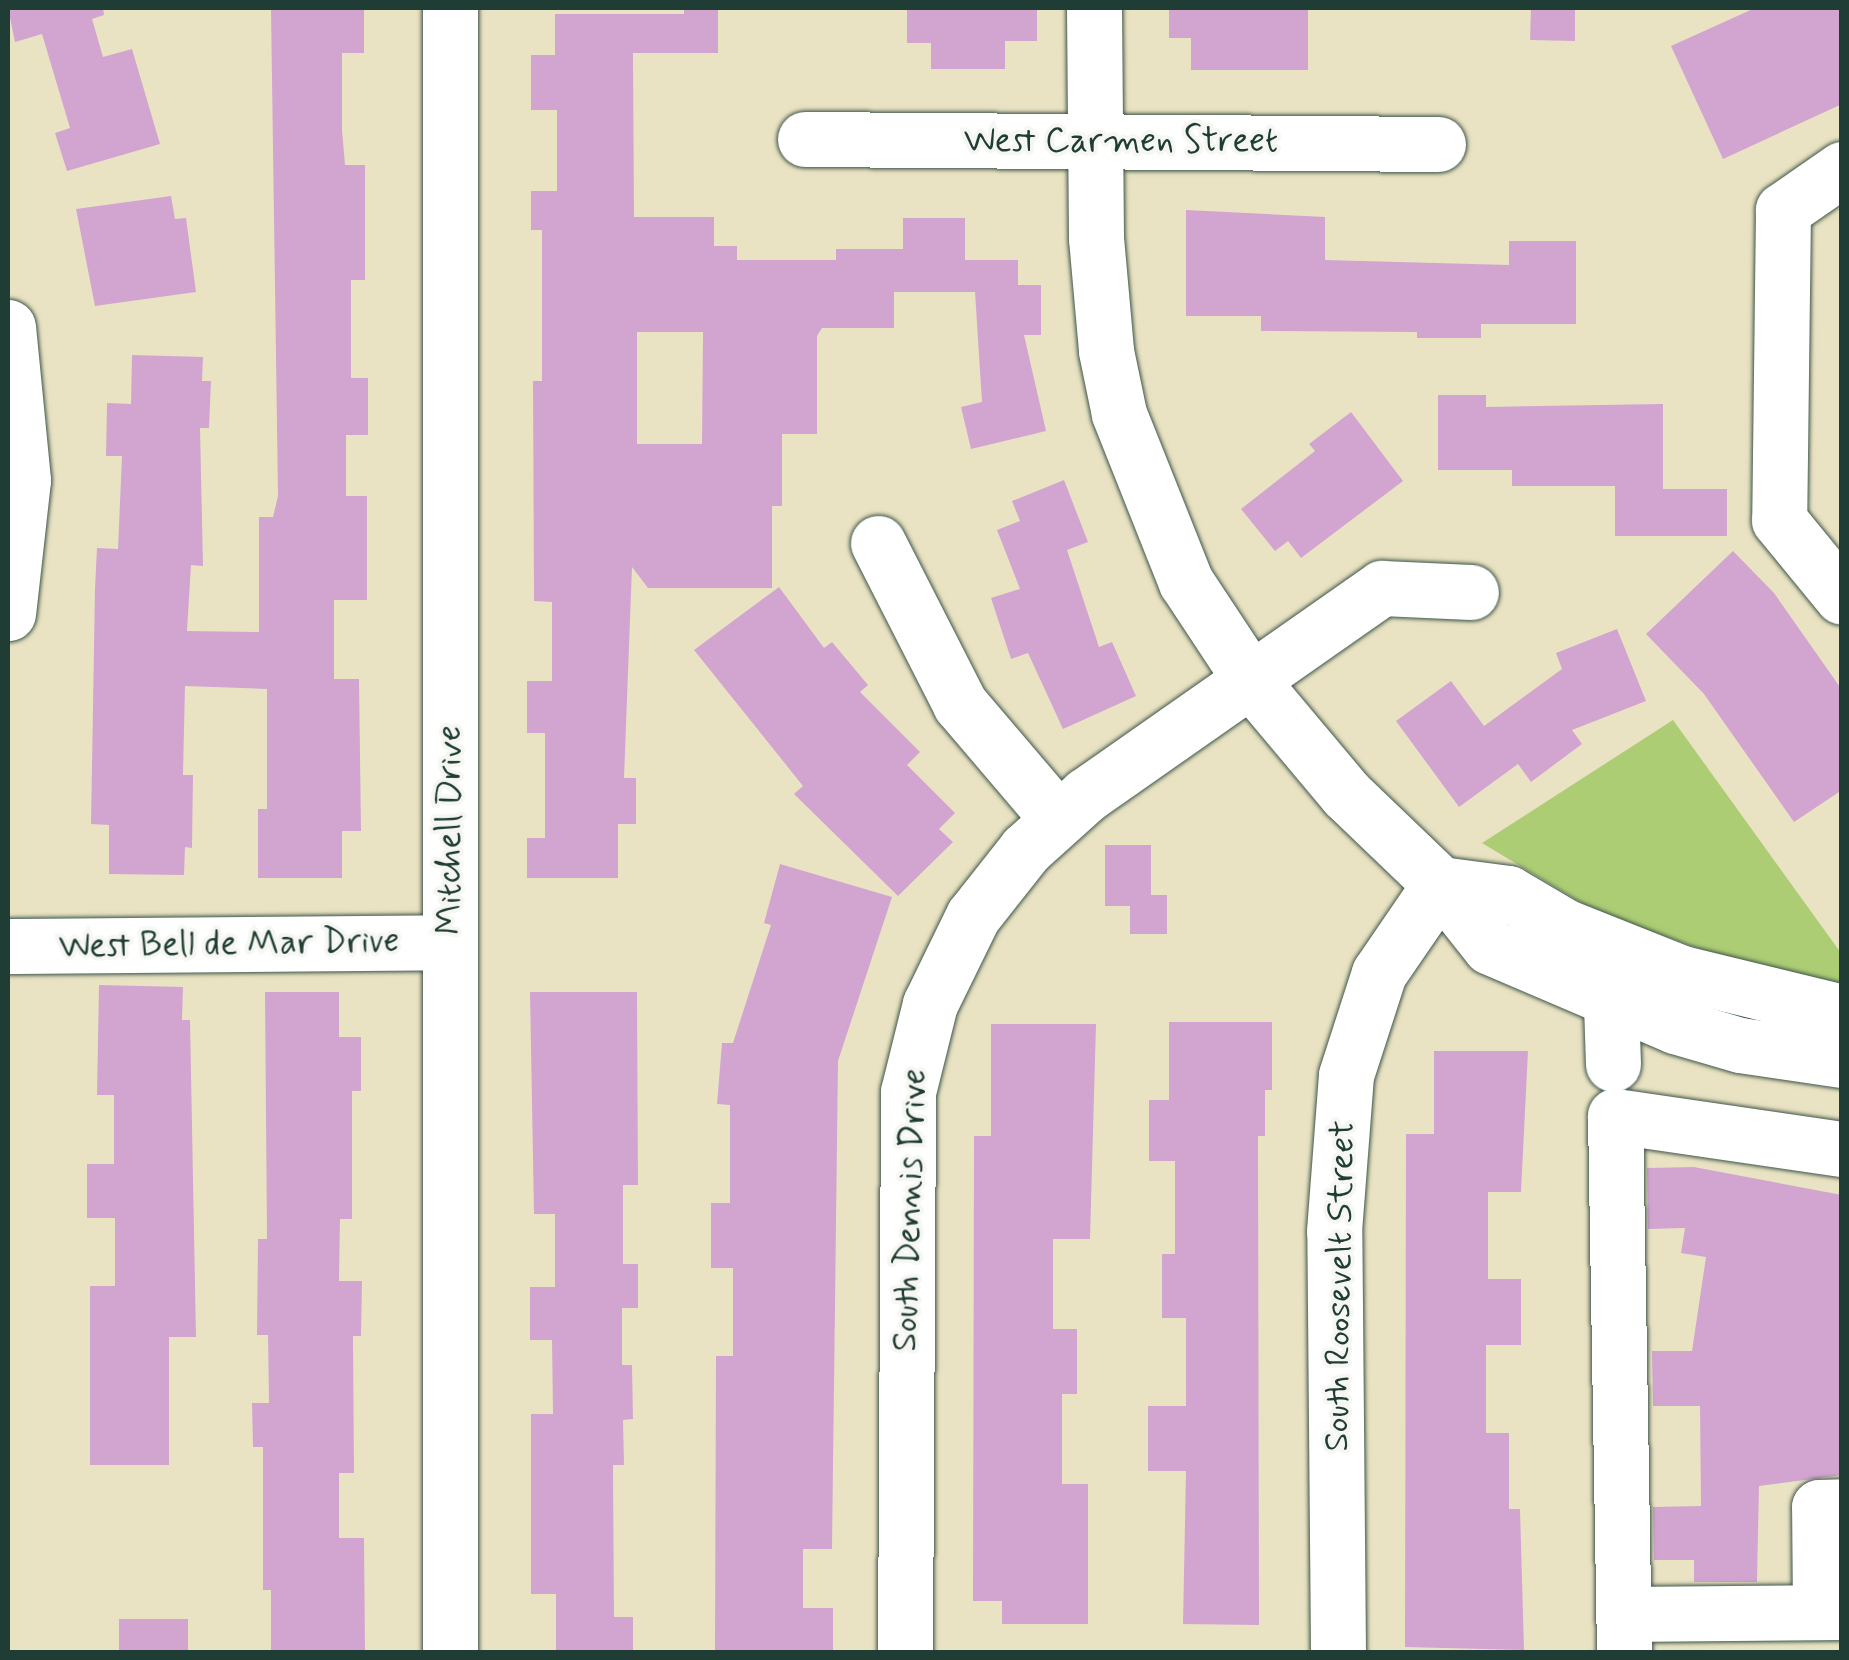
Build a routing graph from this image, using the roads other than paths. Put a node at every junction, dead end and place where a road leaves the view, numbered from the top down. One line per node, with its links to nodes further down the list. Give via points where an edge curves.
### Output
1 (450, 8): 16 (street, Mitchell Drive)
2 (1094, 8): 4 (street)
3 (804, 139): 4 (street, West Carmen Street)
4 (1094, 141): 5 (street, West Carmen Street); 13 (street, via 1106,352 1119,414 1186,582)
5 (1438, 144)
6 (1842, 169): 11 (street, via 1784,210 1779,520)
7 (8, 327): 8 (street)
8 (15, 480): 12 (street)
9 (878, 543): 14 (street, via 960,704)
10 (1471, 592): 13 (street, South Dennis Drive, via 1382,588)
11 (1842, 597)
12 (8, 613)
13 (1252, 682): 14 (street, South Dennis Drive); 15 (street, via 1346,794)
14 (1058, 818): 27 (street, South Dennis Drive, via 974,916 930,1004 915,1052 904,1178)
15 (1440, 884): 18 (street, via 1490,947); 19 (street, via 1508,893 1564,926 1666,968 1755,996); 28 (street, South Roosevelt Street, via 1380,973 1346,1075 1334,1231)
16 (450, 942): 17 (street, West Bell de Mar Drive); 26 (street, Mitchell Drive)
17 (8, 946)
18 (1611, 1004): 20 (street, via 1740,1045); 21 (street)
19 (1842, 1012)
20 (1842, 1060)
21 (1612, 1064)
22 (1842, 1149): 25 (street, via 1615,1116)
23 (1842, 1506): 24 (street, via 1819,1507)
24 (1831, 1612): 25 (street)
25 (1624, 1633)
26 (450, 1652)
27 (905, 1652)
28 (1338, 1652)

